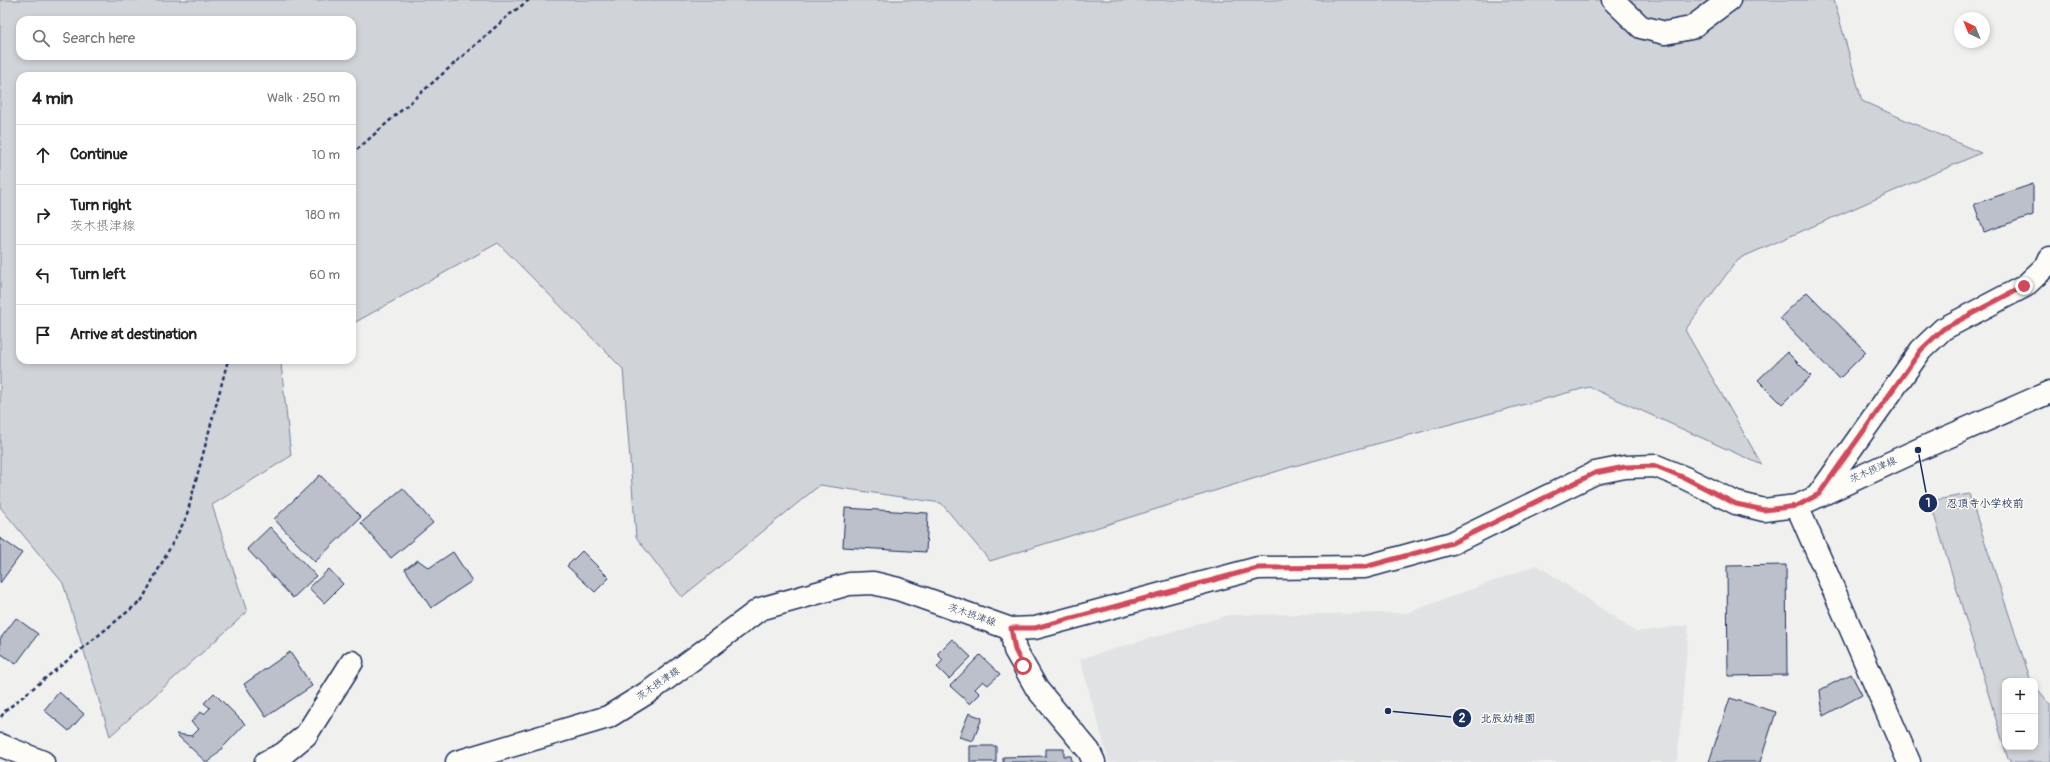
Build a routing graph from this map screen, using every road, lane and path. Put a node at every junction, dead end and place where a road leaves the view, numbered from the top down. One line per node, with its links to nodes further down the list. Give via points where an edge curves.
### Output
1 (529, 0): 4 (path)
2 (1613, 0): 3 (main road, via 1641,27 1665,33 1691,28)
3 (1729, 0)
4 (356, 150)
5 (2050, 258): 8 (main road, via 2047,265 2024,286 1943,329 1921,350)
6 (227, 364): 12 (path, via 186,518 142,600 5,711)
7 (2050, 392): 8 (main road, 茨木摂津線)
8 (1819, 494): 9 (main road, 茨木摂津線)
9 (1797, 506): 10 (main road, 茨木摂津線, via 1764,510 1736,504 1656,466 1625,467 1595,473 1452,543 1365,567 1258,568 1035,628); 18 (main road)
10 (1011, 628): 16 (main road, 茨木摂津線, via 898,589 873,583 831,588 760,609 650,691 608,717); 17 (main road, via 1015,650 1037,689 1089,751)
11 (352, 662): 15 (main road, via 306,735 283,754)
12 (0, 719)
13 (0, 745): 14 (main road)
14 (44, 762)
15 (266, 762)
16 (457, 762)
17 (1094, 762)
18 (1909, 762)

